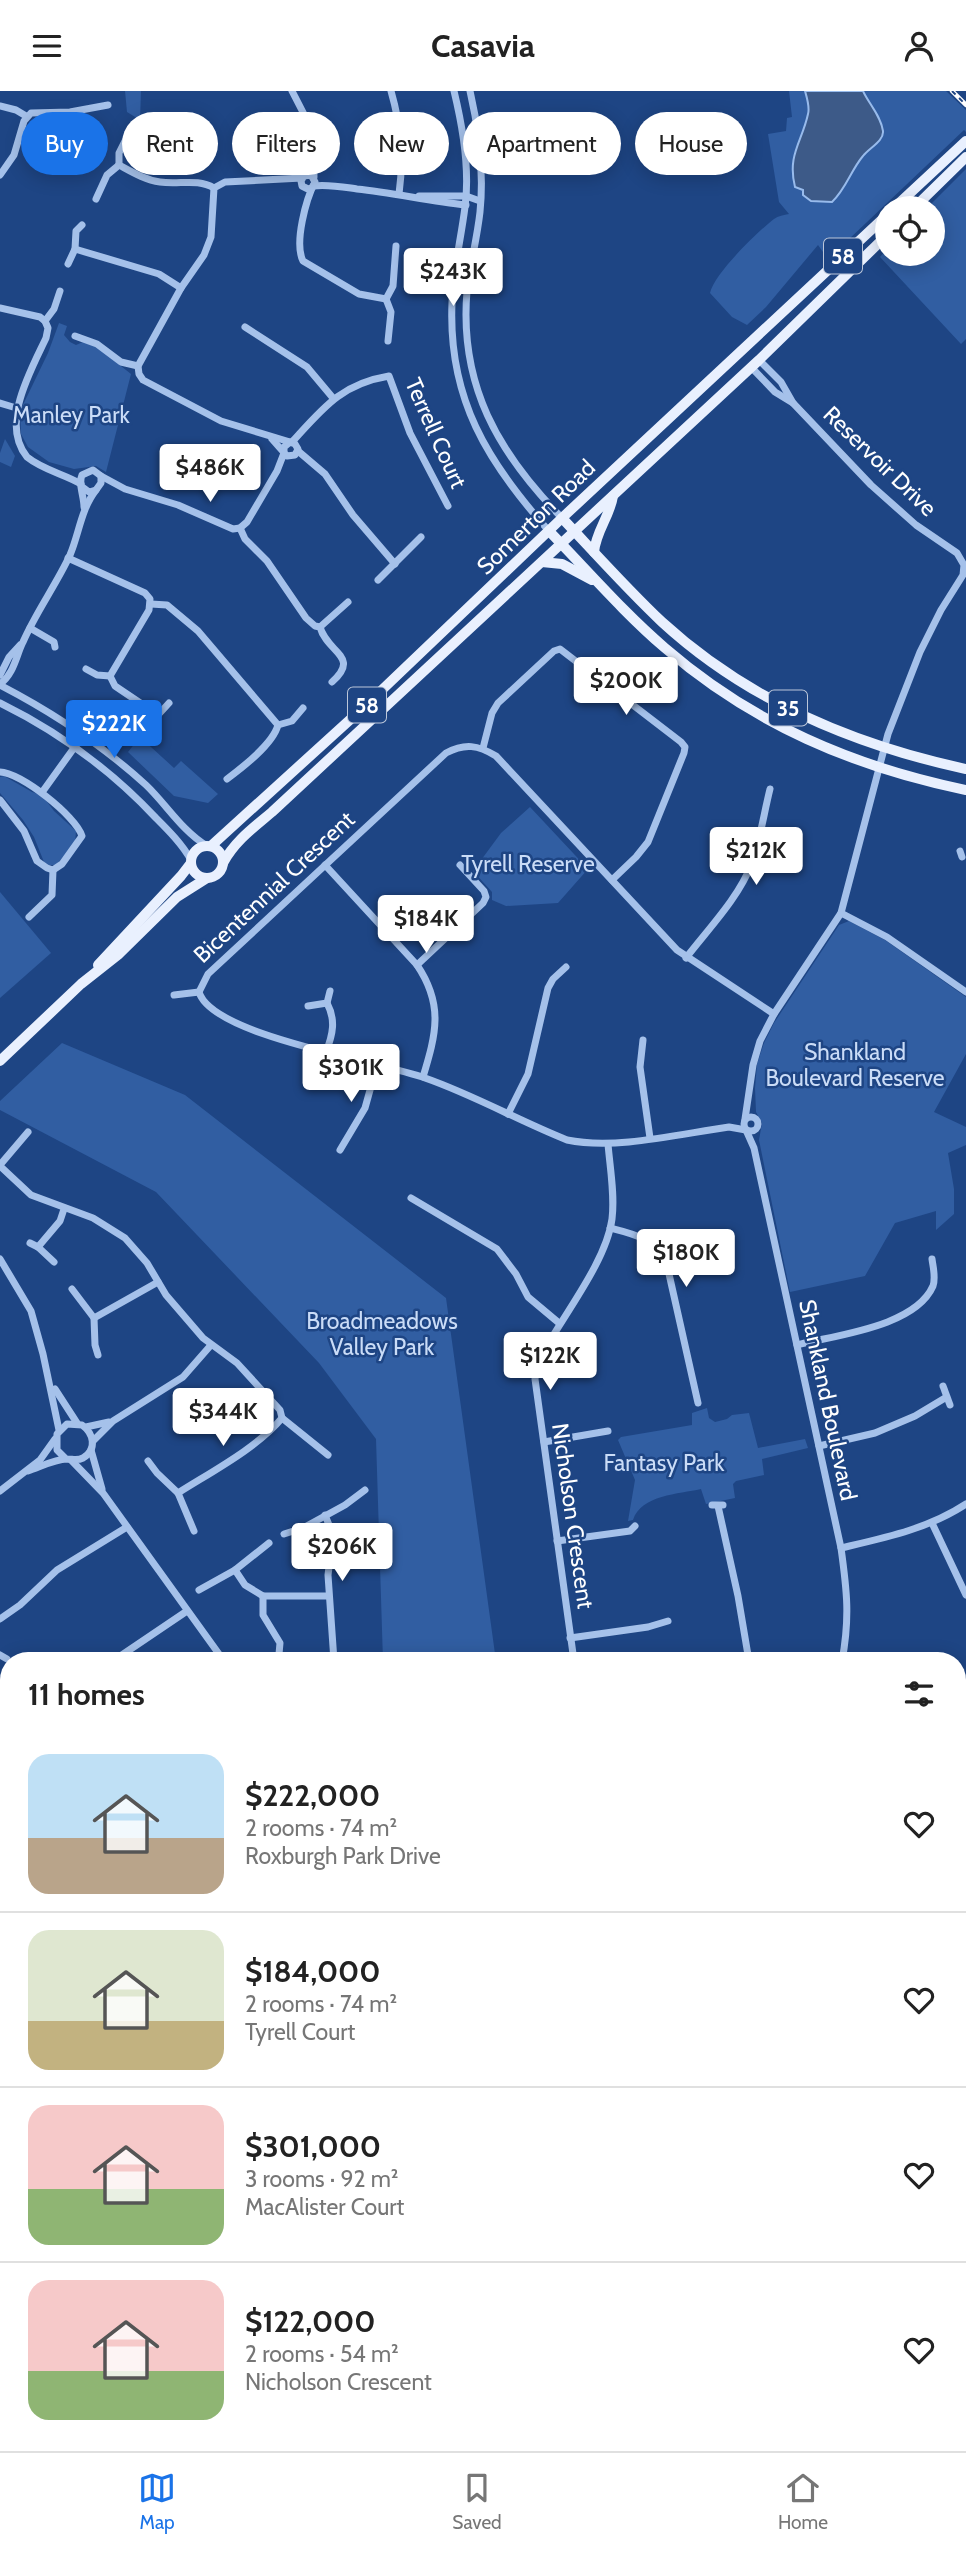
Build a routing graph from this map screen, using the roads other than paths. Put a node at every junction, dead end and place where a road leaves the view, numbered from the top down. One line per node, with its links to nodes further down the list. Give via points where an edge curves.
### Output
1 (292, 91): 8 (street)
2 (391, 91): 21 (street, via 401,127)
3 (454, 91): 25 (street)
4 (470, 91): 26 (street, via 480,149)
5 (108, 105): 7 (street)
6 (0, 106): 9 (street)
7 (35, 112)
8 (303, 112)
9 (21, 113)
10 (21, 133): 17 (street)
11 (966, 141): 22 (main road)
12 (122, 147): 14 (street)
13 (966, 157): 23 (main road)
14 (119, 165): 20 (street, via 146,179 198,181); 24 (street, via 107,175)
15 (304, 175): 18 (street)
16 (313, 175): 19 (street)
17 (0, 176)
18 (302, 181): 19 (street, via 308,189); 19 (street, via 308,174); 20 (street, via 225,182); 27 (street)
19 (314, 183): 21 (street); 27 (street)
20 (214, 188): 34 (street, via 211,237)
21 (399, 194): 25 (street, via 434,201)
22 (907, 196)
23 (926, 196)
24 (96, 199)
25 (466, 200): 26 (street); 60 (street, via 452,300 457,377 479,437 498,470)
26 (480, 201): 58 (street, via 467,291 471,370 506,453)
27 (305, 208): 36 (street, via 299,250 303,261 359,293)
28 (82, 225): 32 (street, via 76,231)
29 (875, 226): 42 (main road, Somerton Road / 58)
30 (396, 246): 36 (street, via 393,286)
31 (875, 247): 43 (main road, Somerton Road / 58)
32 (75, 249): 33 (street); 34 (street, via 159,274)
33 (68, 264)
34 (181, 288): 44 (street)
35 (60, 291): 38 (street)
36 (386, 299): 41 (street, via 391,312)
37 (0, 307): 38 (street)
38 (45, 321): 47 (street, via 46,338)
39 (245, 327): 45 (street, via 307,367)
40 (75, 336): 44 (street, via 97,344 121,362)
41 (388, 341)
42 (742, 350): 43 (main road); 58 (main road, Somerton Road / 58)
43 (755, 364): 55 (main road, Somerton Road / 58); 65 (street, Reservoir Drive, via 781,382 793,403 898,511)
44 (138, 366): 48 (street, via 143,380 162,391 221,421 269,436)
45 (333, 398): 48 (street); 56 (street, Terrell Court, via 389,376 410,433)
46 (0, 403): 47 (street)
47 (13, 407): 50 (street, via 12,433 18,445 26,456)
48 (291, 450): 59 (street); 68 (street, via 325,474)
49 (86, 471): 50 (street); 51 (street); 52 (street)
50 (59, 473): 52 (street)
51 (101, 476): 53 (street); 54 (street)
52 (81, 485): 54 (street, via 89,492); 57 (street)
53 (125, 489): 54 (street); 59 (street)
54 (97, 490): 57 (street)
55 (613, 496): 61 (main road, Somerton Road / 58); 64 (main road)
56 (448, 506)
57 (83, 514): 66 (street)
58 (562, 518): 60 (main road, Somerton Road / 58); 61 (main road, 35)
59 (240, 528): 73 (street, via 306,618)
60 (549, 531): 63 (main road, 35); 100 (main road, Somerton Road / 58, via 400,674)
61 (575, 531): 63 (main road, Somerton Road / 58); 64 (main road, 35)
62 (421, 537): 68 (street)
63 (562, 544): 67 (main road, Somerton Road / 58); 70 (main road, 35)
64 (594, 552): 76 (main road, 35)
65 (964, 557): 91 (street, Reservoir Drive, via 963,575 925,642)
66 (68, 558): 72 (street, via 145,593); 74 (street)
67 (542, 562): 70 (main road, via 562,564); 102 (main road, Somerton Road / 58, via 239,839)
68 (395, 564): 69 (street)
69 (378, 580)
70 (604, 588): 79 (main road, 35)
71 (348, 602): 73 (street)
72 (151, 604): 78 (street); 86 (street, via 167,605 198,631)
73 (320, 627): 81 (street, via 345,663)
74 (30, 628): 75 (street); 80 (street)
75 (55, 647)
76 (700, 653): 79 (main road, via 696,662); 91 (main road, 35, via 785,707)
77 (86, 669): 78 (street)
78 (110, 676): 85 (street, via 115,686)
79 (699, 676): 92 (main road, 35, via 776,726)
80 (2, 681): 88 (street, via 9,690)
81 (332, 681)
82 (0, 703): 89 (street)
83 (169, 703): 85 (street)
84 (303, 708): 86 (street, via 292,721)
85 (158, 715): 87 (street)
86 (278, 725): 95 (street, via 267,745)
87 (155, 726)
88 (84, 734): 89 (street); 100 (street)
89 (75, 747): 98 (street); 101 (street, via 137,798)
90 (482, 748): 103 (street, Bicentennial Crescent, via 459,746 446,753); 107 (street, via 496,756); 107 (street, via 499,703 560,649 685,747 649,842)
91 (884, 748): 92 (street, Reservoir Drive); 93 (main road, 35)
92 (879, 768): 97 (main road, 35); 108 (street)
93 (966, 769)
94 (0, 772): 98 (street)
95 (227, 779)
96 (770, 789): 110 (street, via 744,881)
97 (966, 790)
98 (43, 791): 105 (street, via 82,836 62,864)
99 (0, 800): 105 (street, via 24,831 37,861)
100 (209, 846): 101 (main road, 58, via 198,848); 102 (main road, via 219,851)
101 (191, 861): 106 (main road, via 194,872); 113 (main road, 58)
102 (223, 863): 106 (main road, 58, via 216,876)
103 (325, 865): 111 (street); 115 (street, Bicentennial Crescent, via 208,974)
104 (460, 865): 111 (street, via 486,897)
105 (52, 870): 109 (street, via 52,895)
106 (207, 879): 113 (main road, 58, via 177,897)
107 (612, 880): 110 (street)
108 (841, 913): 116 (street, via 887,937); 120 (street)
109 (29, 917)
110 (686, 958): 120 (street)
111 (417, 965): 125 (street, via 427,980 437,1020)
112 (566, 967): 127 (street, via 548,988 528,1074)
113 (82, 984): 123 (main road, 58)
114 (330, 991): 118 (street)
115 (199, 992): 117 (street); 122 (street, Bicentennial Crescent, via 208,1007 233,1022)
116 (966, 992)
117 (174, 995)
118 (327, 1003): 119 (street); 122 (street, via 333,1034)
119 (308, 1006)
120 (774, 1014): 126 (street, via 760,1041)
121 (643, 1040): 134 (street, via 640,1067)
122 (326, 1052): 124 (street, Bicentennial Crescent)
123 (0, 1061)
124 (377, 1065): 125 (street, Bicentennial Crescent); 137 (street, via 365,1108)
125 (423, 1077): 127 (street, Bicentennial Crescent)
126 (748, 1090): 128 (street); 129 (street)
127 (508, 1114): 135 (street, Bicentennial Crescent, via 567,1140)
128 (755, 1118): 129 (street); 131 (street)
129 (745, 1120): 130 (street, Bicentennial Crescent); 132 (street)
130 (729, 1127): 132 (street, Bicentennial Crescent); 134 (street, Bicentennial Crescent)
131 (756, 1129): 132 (street); 136 (street, Shankland Boulevard)
132 (746, 1130): 136 (street, Shankland Boulevard)
133 (28, 1132): 138 (street)
134 (650, 1138): 135 (street, Bicentennial Crescent)
135 (608, 1144): 141 (street, Nicholson Crescent)
136 (754, 1148): 152 (street, Shankland Boulevard)
137 (340, 1150)
138 (0, 1165): 140 (street, via 32,1195)
139 (411, 1198): 150 (street, via 497,1248 528,1297)
140 (64, 1209): 143 (street); 147 (street, via 112,1228 137,1250)
141 (610, 1229): 150 (street, Nicholson Crescent); 156 (street, via 644,1237 667,1265)
142 (30, 1243): 143 (street)
143 (38, 1247): 146 (street)
144 (0, 1259): 154 (street, via 30,1311)
145 (932, 1259): 152 (street, via 933,1285 908,1311 869,1329)
146 (54, 1262)
147 (158, 1282): 149 (street); 151 (street)
148 (72, 1289): 149 (street)
149 (94, 1318): 153 (street)
150 (559, 1323): 163 (street, Nicholson Crescent, via 536,1371)
151 (211, 1345): 157 (street, via 237,1363 280,1410); 158 (street, via 183,1377)
152 (797, 1345): 165 (street, Shankland Boulevard)
153 (98, 1355)
154 (48, 1376): 159 (street); 162 (street)
155 (943, 1386): 165 (street, via 948,1402 875,1433)
156 (698, 1403)
157 (282, 1418): 166 (street); 173 (street, via 229,1461)
158 (113, 1421): 161 (street); 164 (street)
159 (78, 1423): 161 (street); 162 (street, via 67,1424)
160 (603, 1423): 163 (street, via 604,1432)
161 (86, 1427): 164 (street)
162 (57, 1434): 167 (street, via 57,1450); 169 (street)
163 (544, 1442): 182 (street, Nicholson Crescent)
164 (92, 1445): 167 (street, via 83,1458); 172 (street)
165 (819, 1447): 184 (street, Shankland Boulevard)
166 (328, 1455)
167 (68, 1459): 169 (street); 172 (street)
168 (148, 1461): 173 (street)
169 (29, 1471): 171 (street)
170 (365, 1490): 176 (street)
171 (0, 1491)
172 (103, 1493): 178 (street)
173 (178, 1493): 179 (street)
174 (966, 1504): 177 (street)
175 (718, 1506): 199 (street)
176 (325, 1515): 181 (street); 189 (street, via 333,1535)
177 (932, 1523): 184 (street); 187 (street)
178 (127, 1527): 190 (street); 191 (street, via 57,1570)
179 (194, 1531)
180 (631, 1531): 182 (street)
181 (284, 1534)
182 (557, 1541): 193 (street, Nicholson Crescent)
183 (269, 1543): 185 (street)
184 (841, 1548): 200 (street, Shankland Boulevard, via 848,1593)
185 (234, 1570): 186 (street); 188 (street, via 245,1585)
186 (199, 1590)
187 (966, 1595)
188 (263, 1596): 189 (street); 196 (street, via 263,1615 280,1643)
189 (328, 1596): 197 (street)
190 (187, 1611): 194 (street); 195 (street)
191 (0, 1619)
192 (668, 1621): 193 (street)
193 (570, 1638): 198 (street, Nicholson Crescent)
194 (126, 1652)
195 (217, 1652)
196 (279, 1652)
197 (333, 1652)
198 (572, 1652)
199 (747, 1652)
200 (844, 1652)

